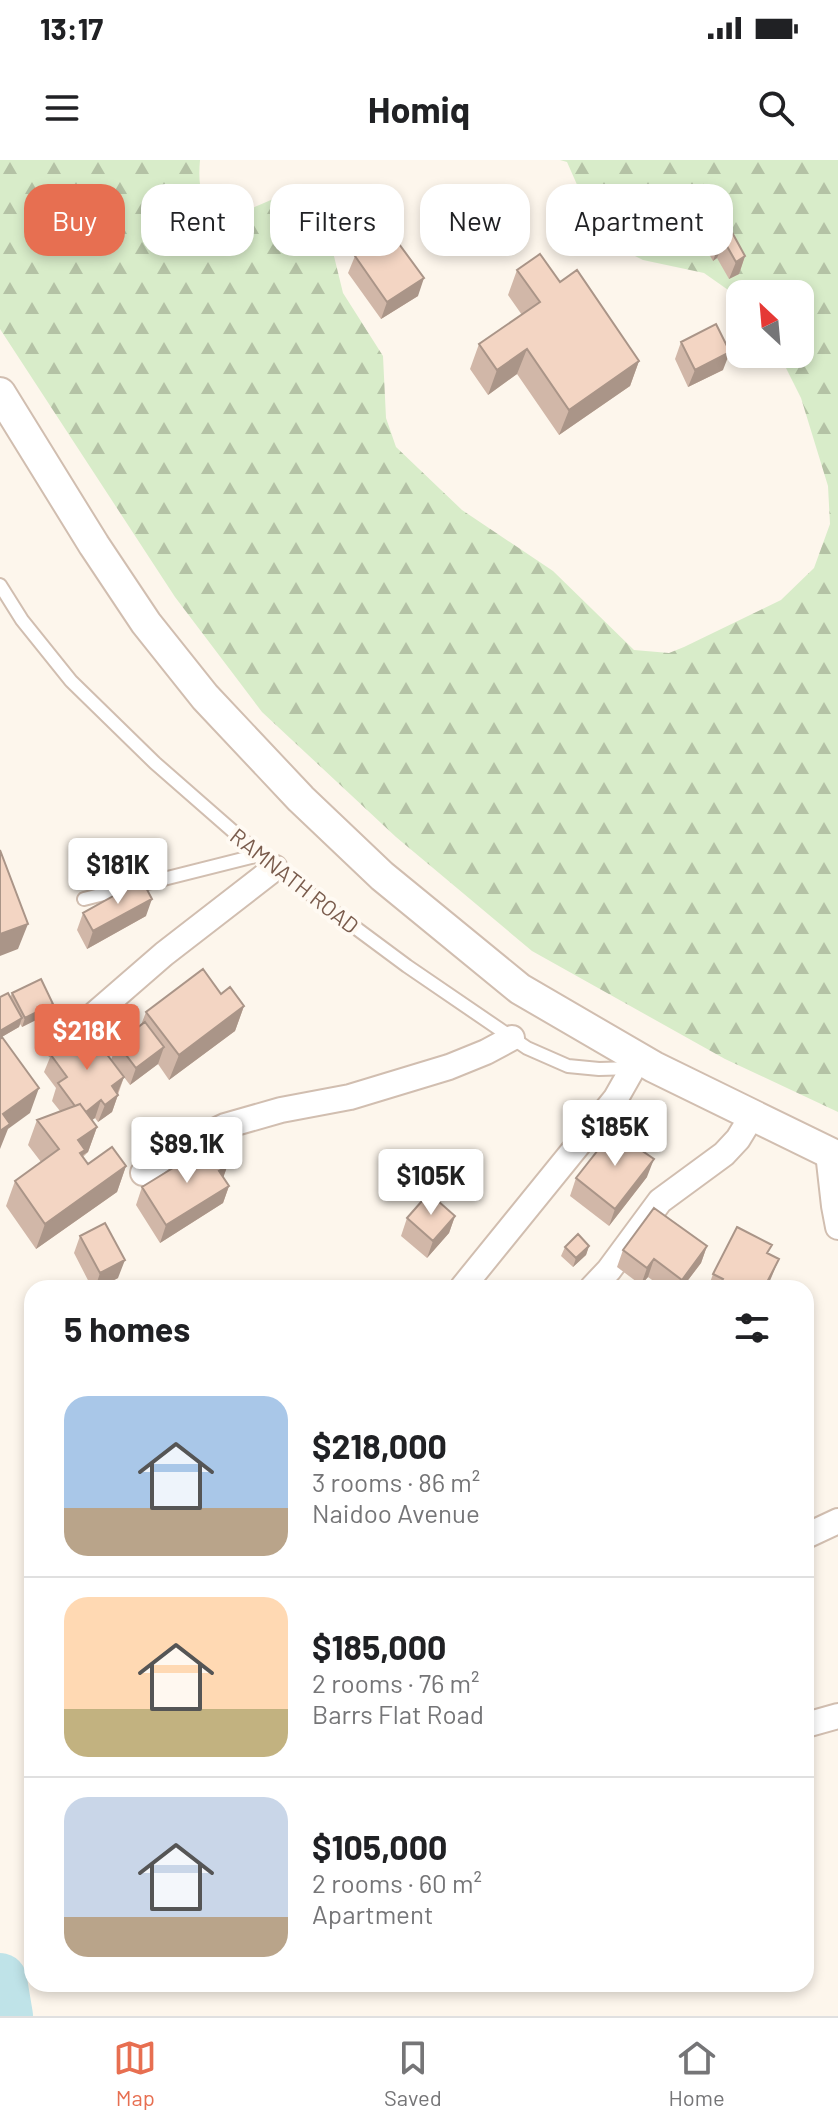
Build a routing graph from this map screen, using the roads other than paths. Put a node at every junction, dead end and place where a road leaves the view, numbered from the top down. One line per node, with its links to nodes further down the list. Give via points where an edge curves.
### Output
1 (0, 393): 7 (street, via 146,623 205,697 301,799 382,876 520,989)
2 (0, 585): 3 (lane, RAMNATH ROAD, via 71,681)
3 (267, 861): 4 (lane); 5 (lane, RAMNATH ROAD); 6 (street)
4 (84, 899)
5 (512, 1038): 7 (lane, RAMNATH ROAD, via 568,1066); 10 (street, via 449,1067 225,1126 176,1149)
6 (58, 1046)
7 (644, 1067): 8 (street); 12 (street)
8 (752, 1116): 9 (street); 13 (street, via 724,1154 660,1201)
9 (833, 1155): 11 (street)
10 (143, 1173)
11 (838, 1227)
12 (468, 1280)
13 (600, 1280)
14 (838, 1521): 15 (street)
15 (814, 1532)
16 (838, 1716): 17 (street)
17 (814, 1723)

